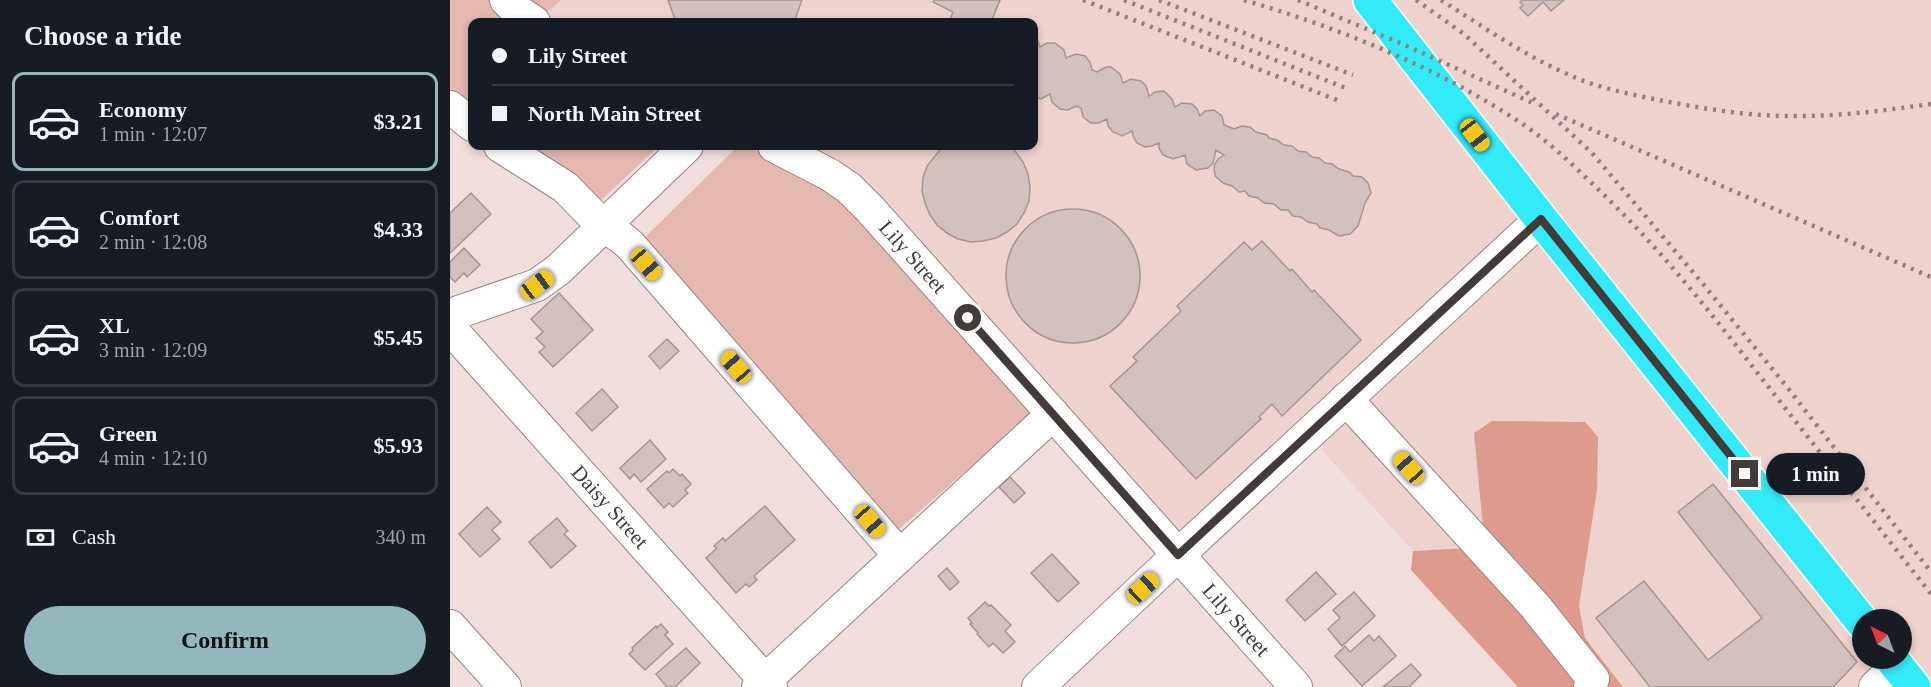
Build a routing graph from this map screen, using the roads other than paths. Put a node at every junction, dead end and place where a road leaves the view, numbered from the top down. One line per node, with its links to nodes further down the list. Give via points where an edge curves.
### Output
1 (506, 0): 3 (street)
2 (1370, 0): 9 (highway)
3 (528, 18)
4 (450, 106): 5 (street)
5 (468, 122)
6 (506, 150): 10 (street, via 565,187)
7 (683, 150): 10 (street)
8 (782, 150): 14 (street, Lily Street, via 830,175 856,195)
9 (1541, 219): 13 (street); 17 (highway)
10 (603, 226): 11 (street, via 537,285); 16 (street, via 631,246)
11 (450, 315)
12 (450, 328): 19 (street, Daisy Street)
13 (1346, 399): 15 (street); 23 (street, via 1535,606 1593,679)
14 (1053, 414): 15 (street, Lily Street); 16 (street)
15 (1178, 555): 21 (street); 22 (street, Lily Street)
16 (900, 556): 19 (street)
17 (1852, 609)
18 (450, 626): 20 (street)
19 (765, 685)
20 (505, 687)
21 (1038, 687)
22 (1296, 687)
23 (1590, 687)

